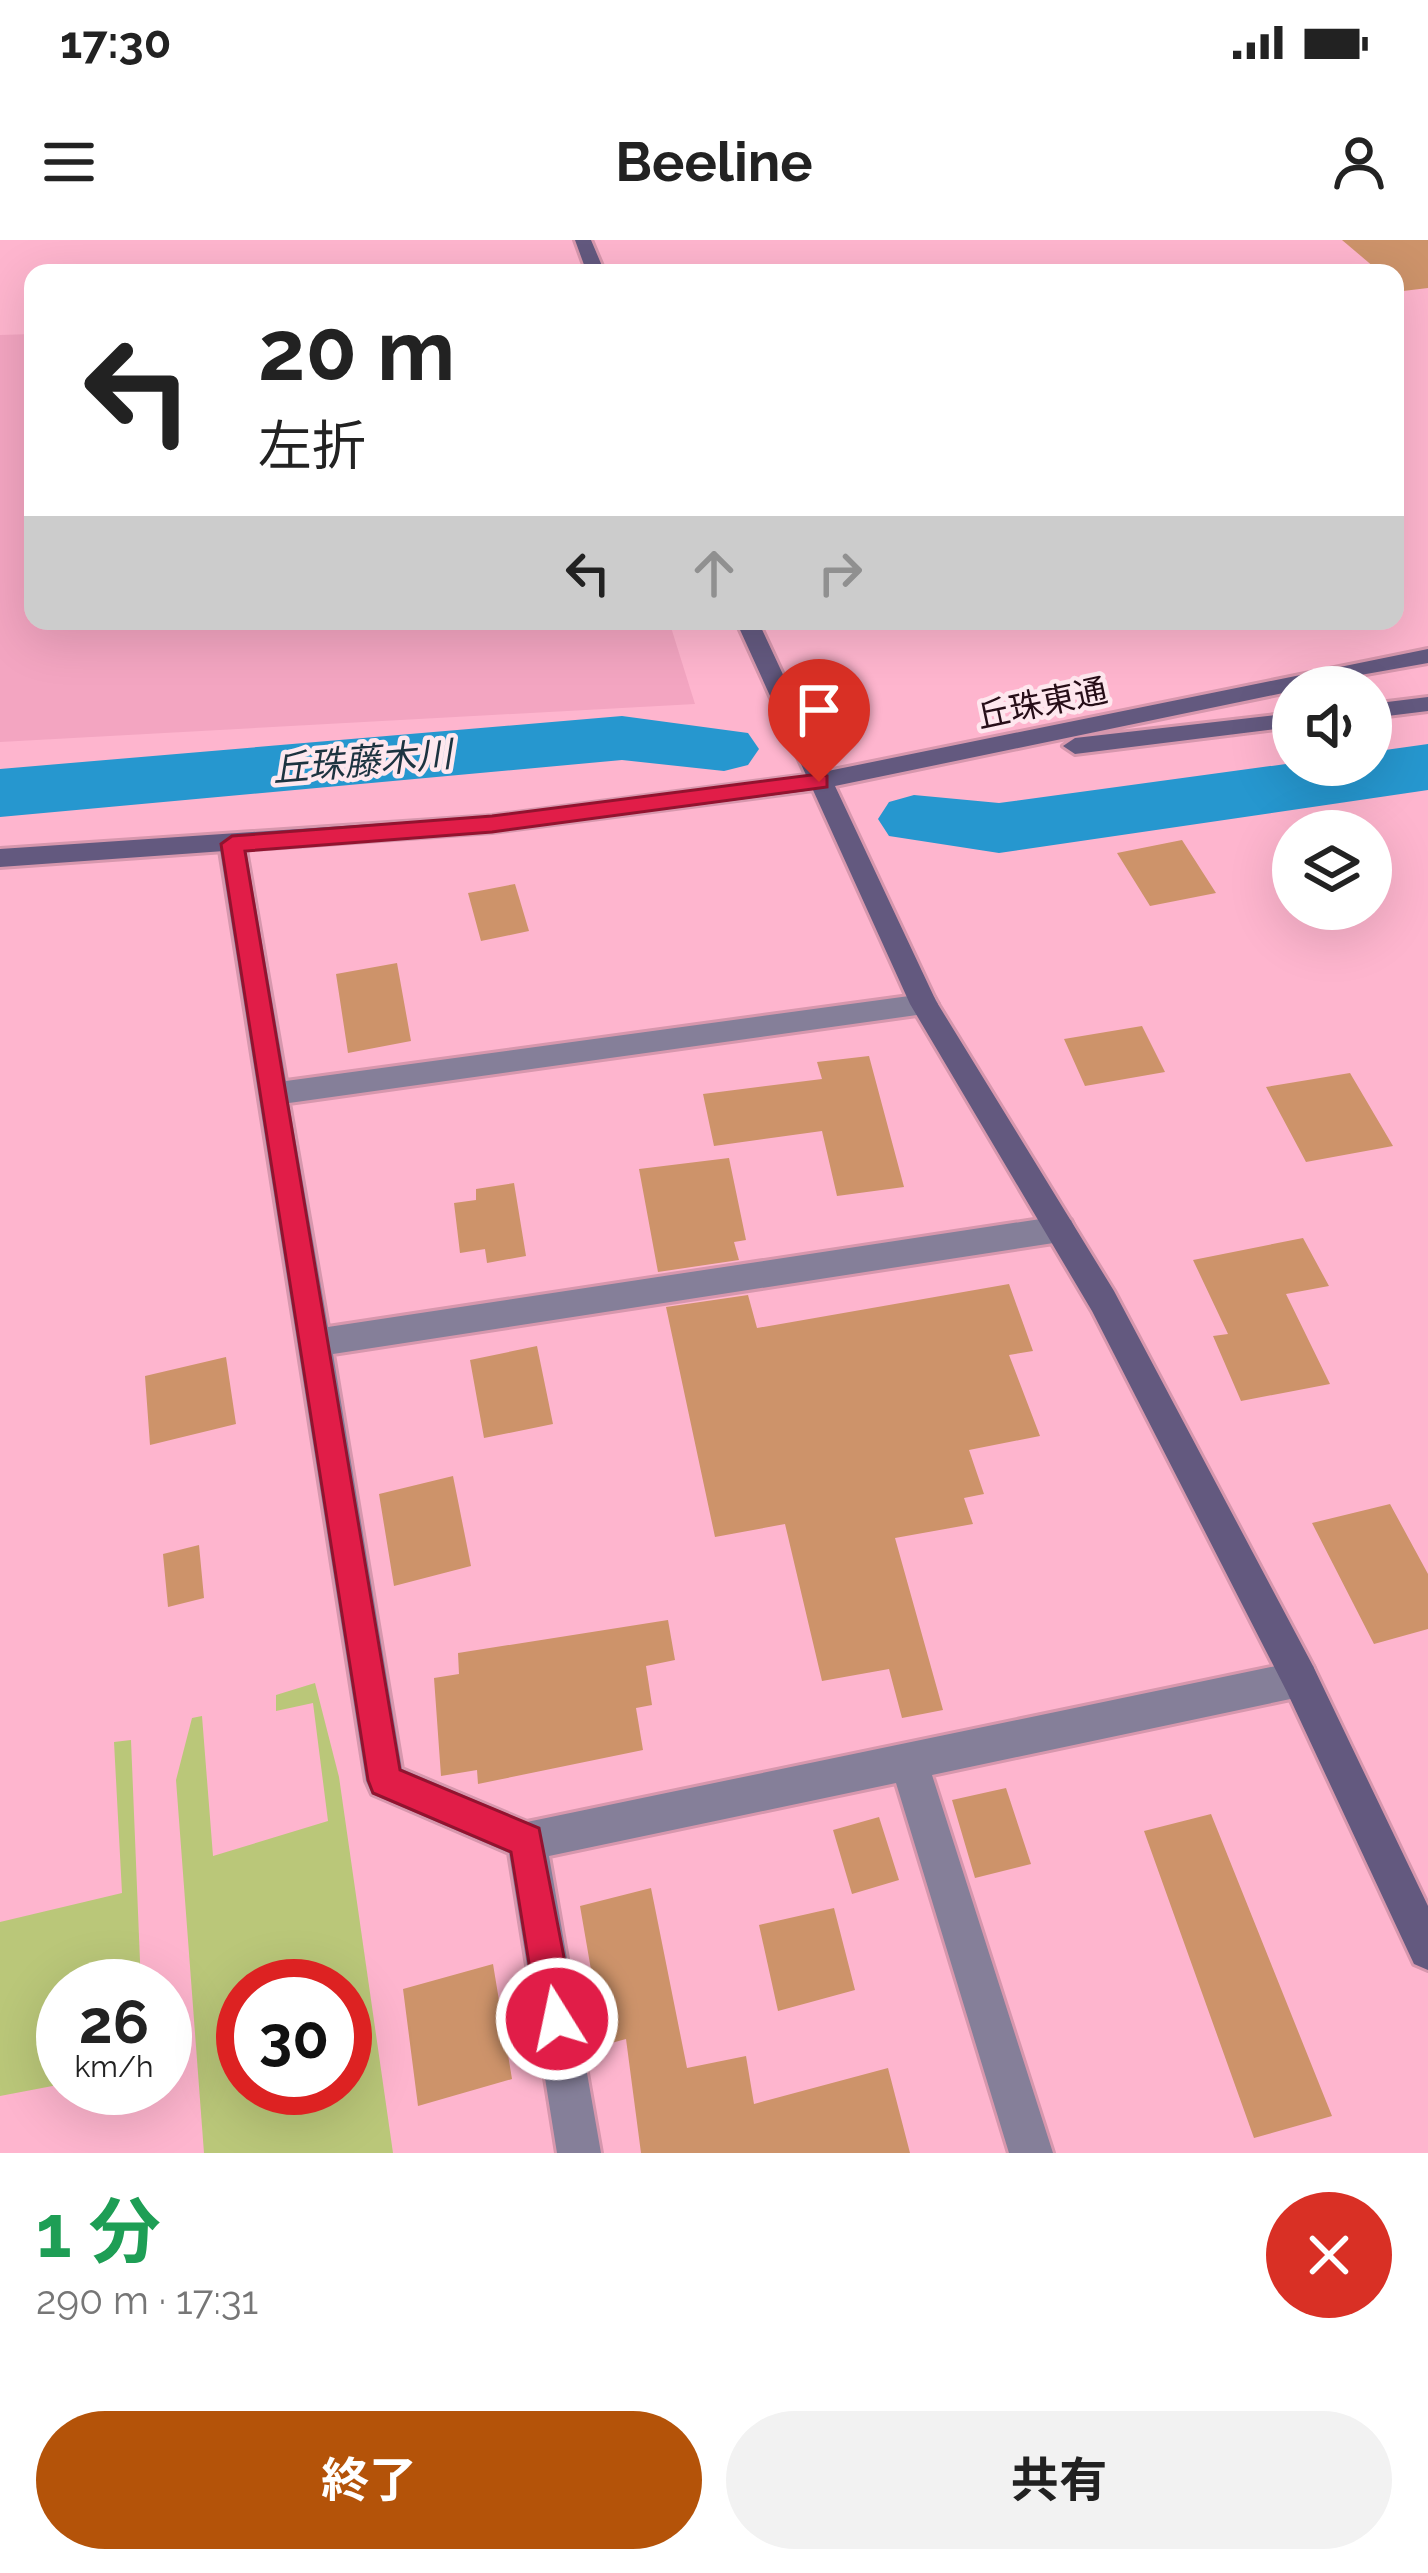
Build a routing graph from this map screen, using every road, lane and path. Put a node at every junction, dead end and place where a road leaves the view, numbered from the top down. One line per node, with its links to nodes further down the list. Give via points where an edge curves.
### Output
1 (751, 630): 7 (street)
2 (1428, 656): 6 (street, 丘珠東通)
3 (1428, 704): 4 (street)
4 (1392, 708)
5 (1272, 722): 6 (street, 丘珠東通)
6 (944, 758): 7 (street)
7 (819, 782): 8 (street, via 492,824); 10 (street)
8 (232, 844): 9 (street); 11 (street)
9 (0, 858)
10 (924, 1004): 11 (street); 12 (street)
11 (274, 1094): 13 (street)
12 (1060, 1229): 13 (street); 14 (street)
13 (315, 1343): 16 (street, via 385,1780)
14 (1300, 1678): 15 (street); 17 (street)
15 (909, 1763): 16 (street); 19 (street)
16 (527, 1841): 18 (street)
17 (1428, 1950)
18 (579, 2153)
19 (1031, 2153)

